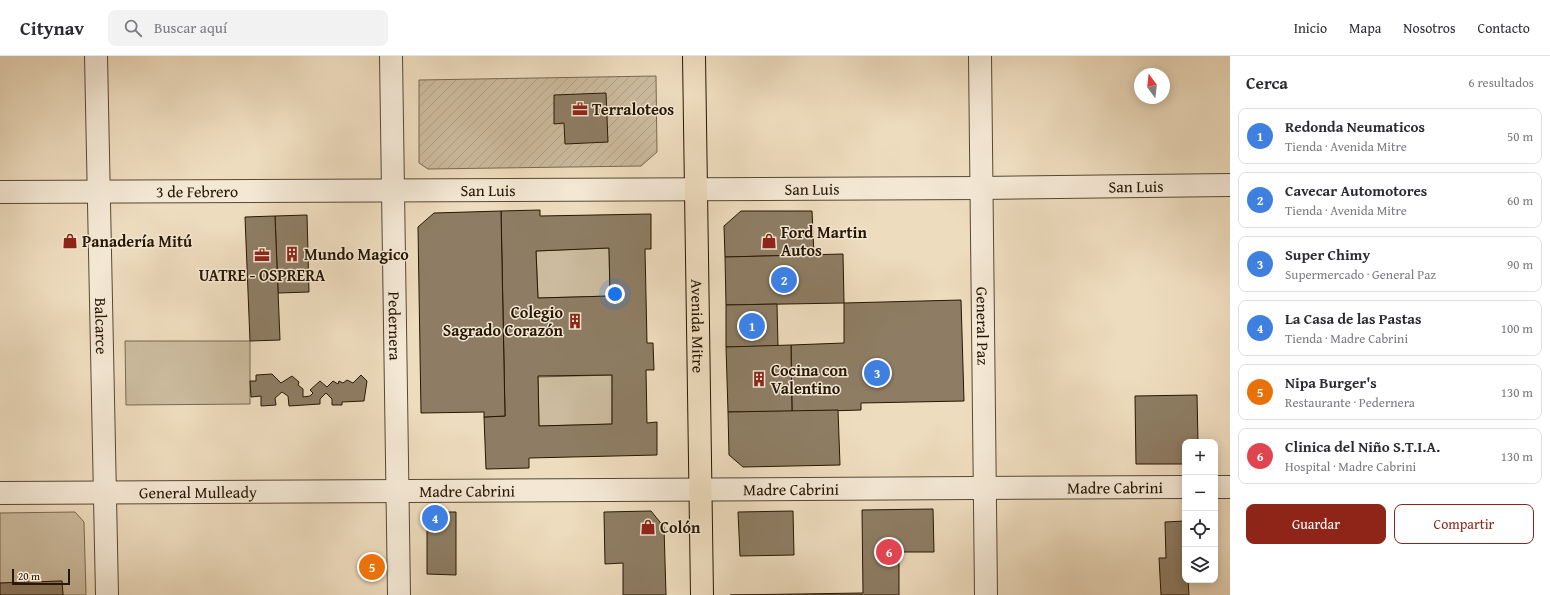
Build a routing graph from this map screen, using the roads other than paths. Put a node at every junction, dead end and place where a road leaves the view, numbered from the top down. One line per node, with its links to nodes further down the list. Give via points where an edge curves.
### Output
1 (96, 56): 10 (street, Balcarce)
2 (391, 56): 8 (street, Pedernera)
3 (694, 56): 7 (main road, Avenida Mitre)
4 (980, 56): 6 (street, General Paz)
5 (1230, 185): 6 (street, San Luis)
6 (982, 188): 7 (street, San Luis); 14 (street, General Paz)
7 (697, 189): 8 (street, San Luis); 15 (main road, Avenida Mitre)
8 (394, 190): 10 (street, 3 de Febrero); 16 (street, Pedernera)
9 (0, 192): 10 (street, 3 de Febrero)
10 (98, 192): 18 (street, Balcarce)
11 (1182, 487): 14 (street, Madre Cabrini)
12 (1218, 487): 13 (street)
13 (1230, 487)
14 (985, 488): 15 (street, Madre Cabrini); 22 (street, General Paz)
15 (700, 490): 16 (street, Madre Cabrini); 21 (main road, Avenida Mitre)
16 (397, 491): 18 (street, General Mulleady); 20 (street, Pedernera)
17 (0, 493): 18 (street, General Mulleady)
18 (104, 494): 19 (street, Balcarce)
19 (107, 595)
20 (399, 595)
21 (702, 595)
22 (986, 595)

